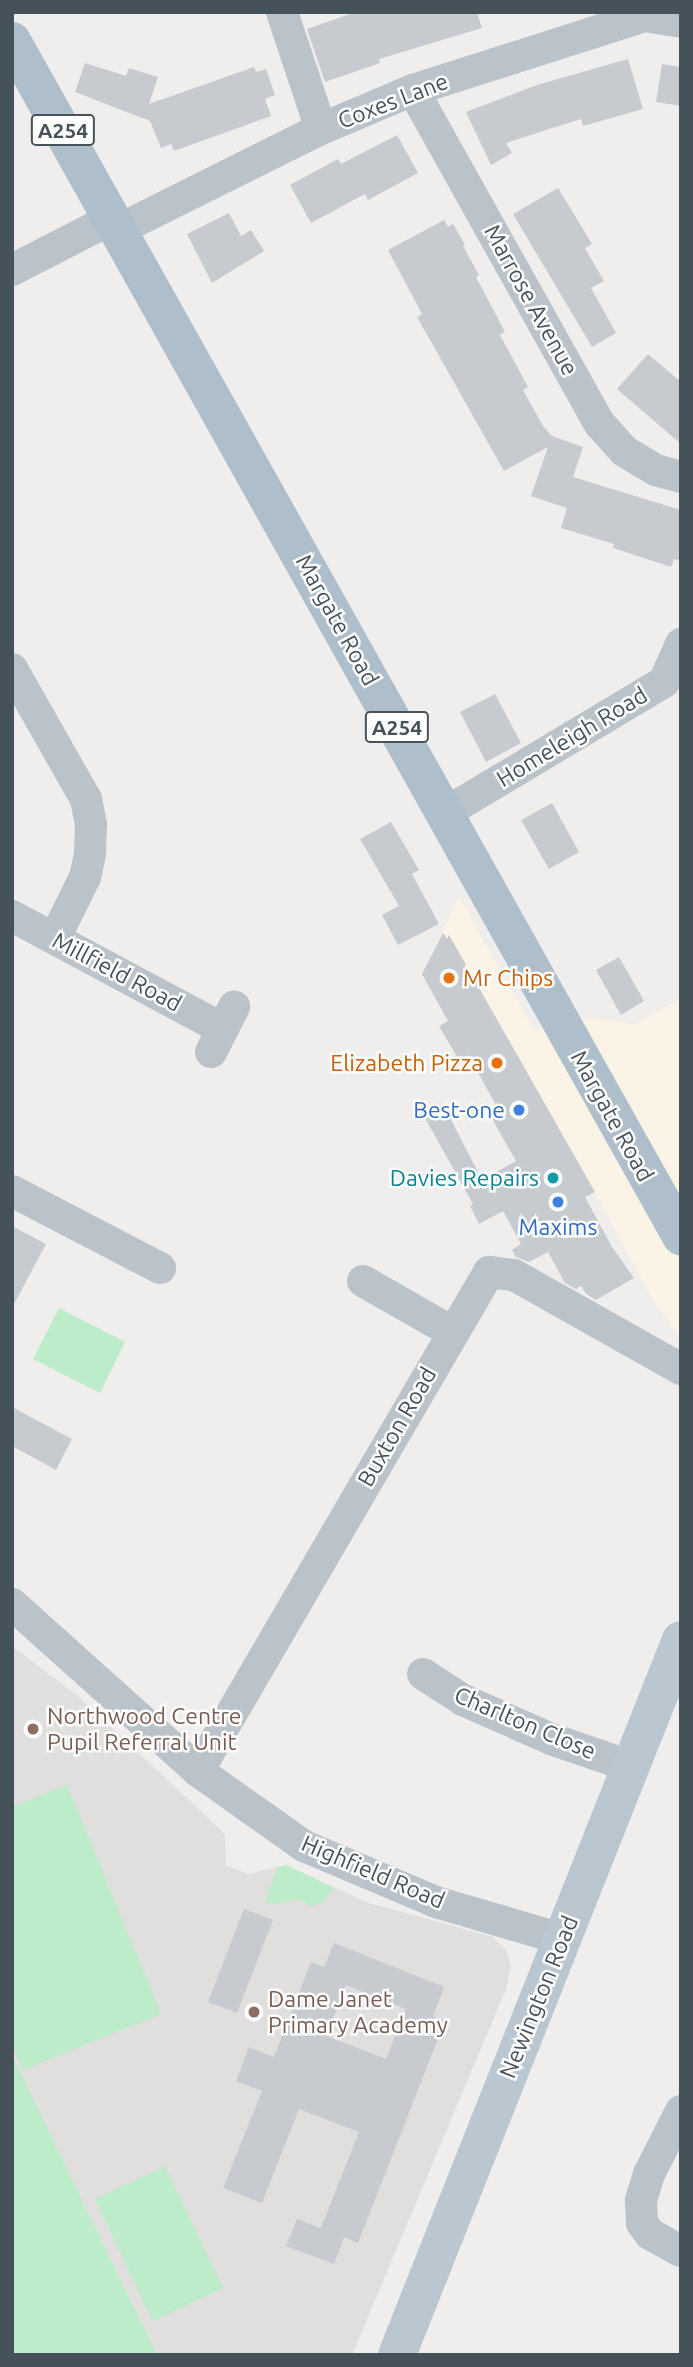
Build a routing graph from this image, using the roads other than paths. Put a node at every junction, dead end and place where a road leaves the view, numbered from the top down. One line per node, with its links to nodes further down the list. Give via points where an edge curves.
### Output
1 (282, 12): 5 (street)
2 (681, 22): 4 (street, Coxes Lane, via 645,16)
3 (12, 41): 6 (main road, Margate Road / A254)
4 (413, 90): 5 (street, Coxes Lane); 8 (street, Marrose Avenue, via 600,424 624,451 656,470)
5 (320, 129): 6 (street, Coxes Lane)
6 (116, 224): 7 (street); 11 (main road, Margate Road / A254)
7 (12, 270)
8 (681, 477)
9 (681, 644): 11 (street, Homeleigh Road, via 664,682)
10 (12, 669): 13 (street, via 86,799 91,825 85,877)
11 (445, 813): 16 (main road, Margate Road / A254)
12 (12, 916): 13 (street, Millfield Road)
13 (55, 938): 14 (street, Millfield Road)
14 (222, 1029)
15 (12, 1191): 17 (street)
16 (681, 1236)
17 (160, 1268)
18 (363, 1282): 19 (street)
19 (452, 1332): 20 (street, Buxton Road, via 489,1272 514,1275); 25 (street, Buxton Road)
20 (681, 1369)
21 (12, 1604): 25 (street, Highfield Road)
22 (681, 1640): 24 (main road, Newington Road)
23 (423, 1674): 24 (street, Charlton Close, via 463,1700 551,1739)
24 (630, 1766): 26 (main road, Newington Road)
25 (198, 1771): 26 (street, Highfield Road, via 304,1846 436,1902)
26 (562, 1940): 29 (main road, Newington Road)
27 (681, 2111): 28 (street, via 649,2174 641,2201 642,2222 650,2234)
28 (681, 2251)
29 (397, 2355)

